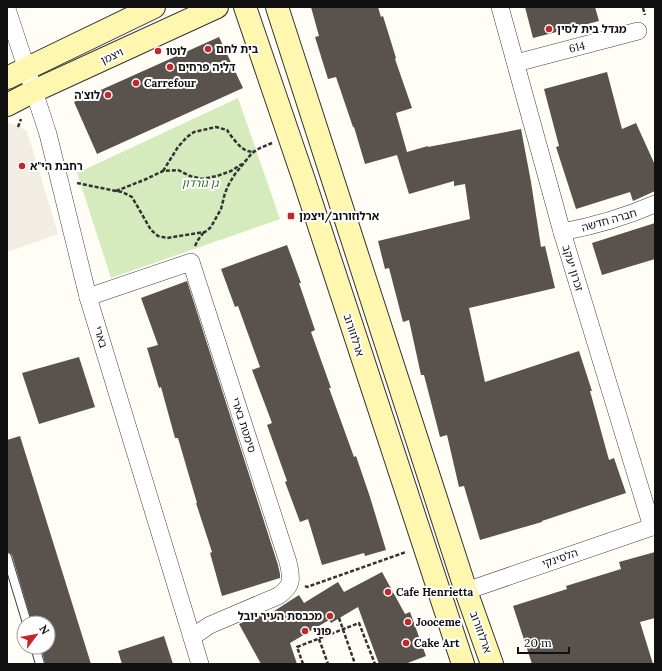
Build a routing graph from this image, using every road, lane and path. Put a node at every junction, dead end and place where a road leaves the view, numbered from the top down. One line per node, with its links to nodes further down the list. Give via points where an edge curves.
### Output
1 (154, 7): 9 (street)
2 (217, 7): 11 (street, ויצמן)
3 (245, 7): 13 (street, ארלוזורוב)
4 (277, 7): 26 (street, ארלוזורוב)
5 (500, 7): 8 (street, זכרון יעקב)
6 (7, 9): 9 (street, בארי)
7 (638, 31): 8 (street, 614)
8 (516, 63): 20 (street, זכרון יעקב)
9 (27, 68): 10 (street); 11 (street, בארי)
10 (7, 78)
11 (34, 91): 12 (street, ויצמן); 17 (street, בארי)
12 (7, 105)
13 (289, 137): 14 (path); 23 (street, ארלוזורוב)
14 (255, 151): 15 (path); 16 (path, via 245,150 227,130 216,127 200,130 187,137)
15 (244, 163): 16 (path, via 218,176 202,179 178,170); 18 (path, via 229,184 221,209 205,232 166,238 158,236 151,230 132,197)
16 (163, 171): 18 (path)
17 (59, 179): 18 (path); 21 (street, בארי)
18 (115, 191)
19 (655, 204): 20 (street, חברה חדשה, via 590,226)
20 (562, 232): 22 (street, זכרון יעקב)
21 (88, 297): 25 (street, סימטת בארי, via 191,262 288,562); 30 (street, בארי)
22 (653, 526): 26 (street, הלסינקי)
23 (424, 546): 25 (path, via 307,587); 39 (street, ארלוזורוב)
24 (7, 557): 27 (lane)
25 (291, 583): 30 (street, via 285,592 278,596 210,625)
26 (466, 591): 40 (street, ארלוזורוב)
27 (25, 615)
28 (339, 618): 29 (path)
29 (343, 630): 31 (path); 33 (path, via 359,623); 37 (path)
30 (192, 637): 34 (street, בארי)
31 (319, 639): 35 (path, via 297,647); 36 (path)
32 (374, 652): 33 (path)
33 (371, 653): 38 (path)
34 (200, 664)
35 (303, 664)
36 (328, 664)
37 (355, 664)
38 (375, 664)
39 (463, 664)
40 (492, 664)

